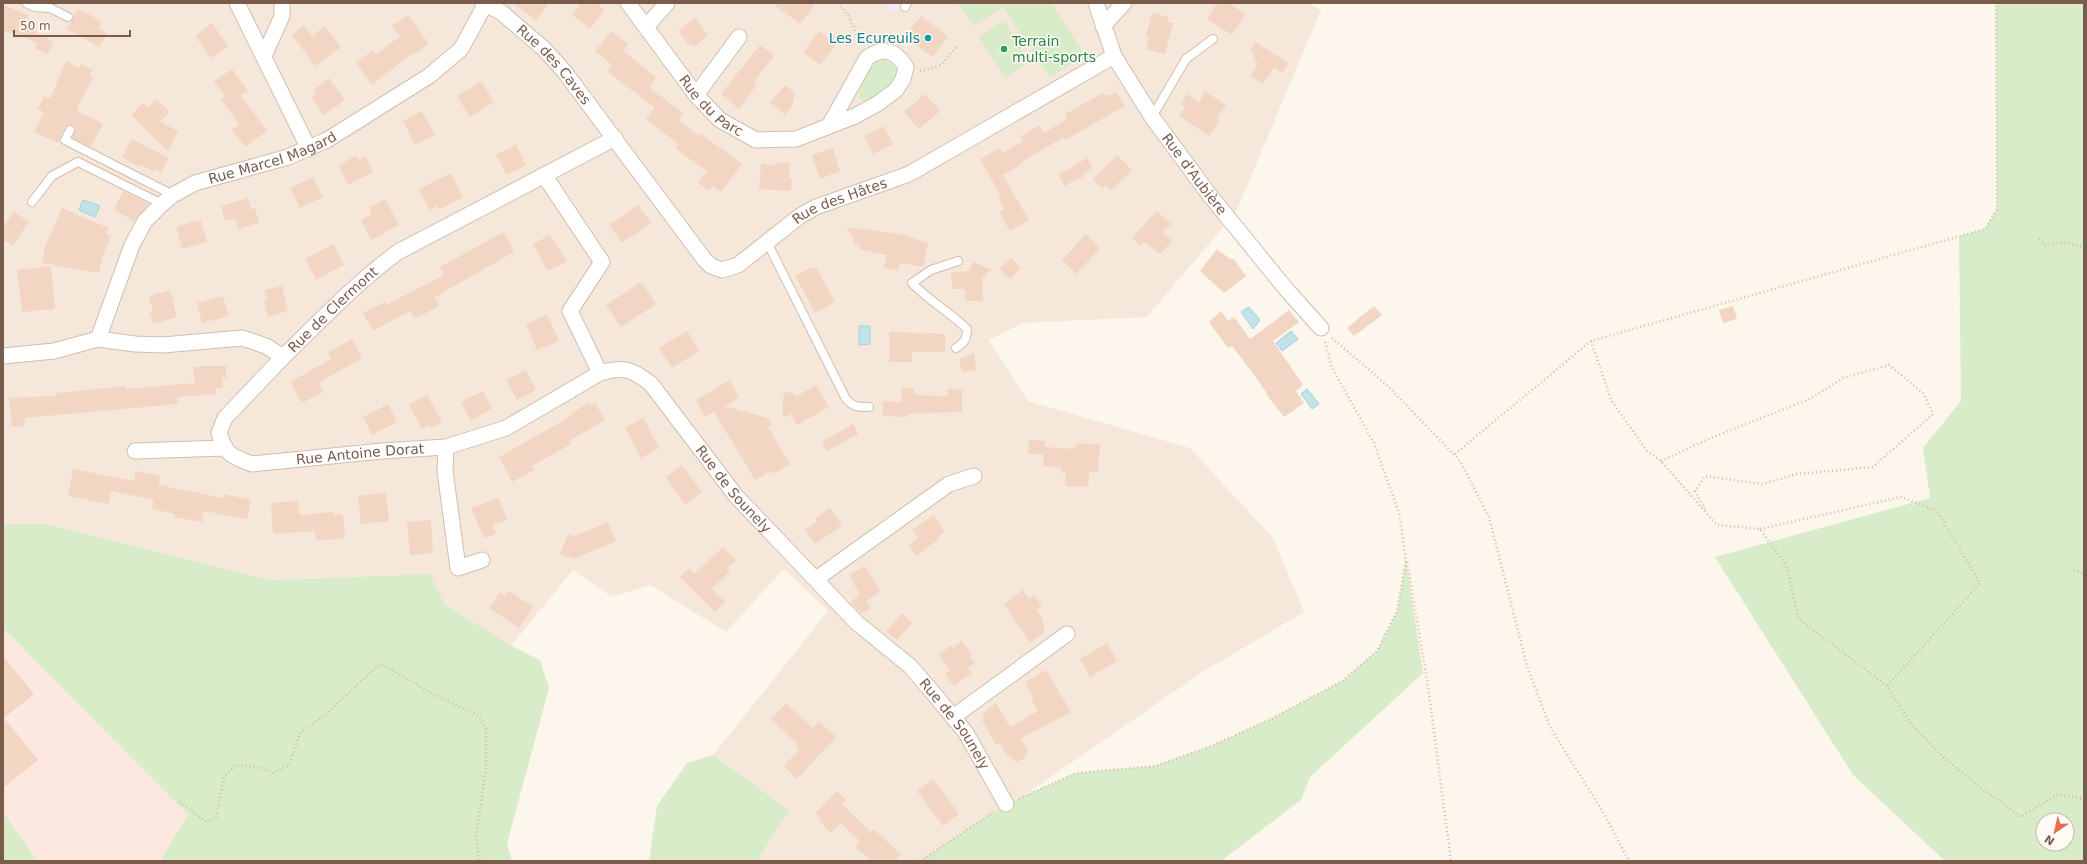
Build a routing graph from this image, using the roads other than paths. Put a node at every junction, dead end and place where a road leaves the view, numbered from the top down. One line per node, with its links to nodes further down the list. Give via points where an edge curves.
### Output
1 (26, 3): 9 (lane, via 35,7 50,8)
2 (237, 3): 14 (street)
3 (282, 3): 14 (street, via 282,16)
4 (628, 3): 11 (street, Rue du Parc)
5 (666, 3): 11 (street)
6 (1096, 3): 10 (street, Rue d'Aubière)
7 (1124, 3): 10 (street)
8 (485, 4): 20 (street, Rue des Caves, via 501,12 544,49); 21 (street, Rue Marcel Magard, via 461,49 429,76)
9 (68, 17)
10 (1103, 26): 15 (street, Rue d'Aubière)
11 (646, 27): 16 (street, Rue du Parc)
12 (739, 37): 16 (street)
13 (1213, 39): 17 (lane, via 1186,59)
14 (264, 56): 21 (street)
15 (1114, 56): 17 (street, Rue d'Aubière); 25 (street, Rue des Hâtes, via 909,174 816,207)
16 (696, 94): 18 (street, Rue du Parc, via 720,120 756,140 796,139)
17 (1152, 117): 27 (street, Rue d'Aubière, via 1208,193)
18 (829, 126): 18 (street, Rue du Parc, via 855,116 896,90 906,67 900,57 890,52 877,51 867,58)
19 (70, 130): 23 (lane, via 65,140)
20 (615, 138): 22 (street, Rue de Clermont); 25 (street, Rue des Hâtes, via 711,266 722,270 738,265)
21 (309, 149): 23 (street, Rue Marcel Magard, via 195,182)
22 (544, 176): 31 (street, Rue de Clermont, via 398,252 374,269); 32 (street, via 602,262 570,310)
23 (168, 200): 24 (lane, via 78,162 52,176); 28 (street, Rue Marcel Magard, via 145,221 132,244)
24 (32, 202)
25 (767, 242): 33 (lane, via 845,397 851,405)
26 (958, 261): 29 (lane, via 931,270 912,283 967,329 967,337 963,344)
27 (1321, 328)
28 (98, 339): 30 (street, Rue de Clermont, via 54,352); 31 (street, Rue de Clermont, via 163,345 242,338 266,346)
29 (956, 348)
30 (3, 356)
31 (283, 357): 35 (street, via 225,418 219,433)
32 (600, 373): 34 (street, Rue Antoine Dorat, via 506,428); 39 (street, Rue de Sounely, via 618,368 636,372 651,384 736,496)
33 (869, 407)
34 (446, 447): 35 (street, Rue Antoine Dorat, via 252,464 236,458); 38 (street, via 445,471 458,568)
35 (224, 448): 36 (street)
36 (135, 451)
37 (974, 476): 39 (street, via 949,484)
38 (482, 560)
39 (816, 579): 41 (street, Rue de Sounely, via 857,623 910,666)
40 (1067, 634): 41 (street)
41 (953, 716): 42 (street, Rue de Sounely, via 966,733)
42 (1006, 804)

